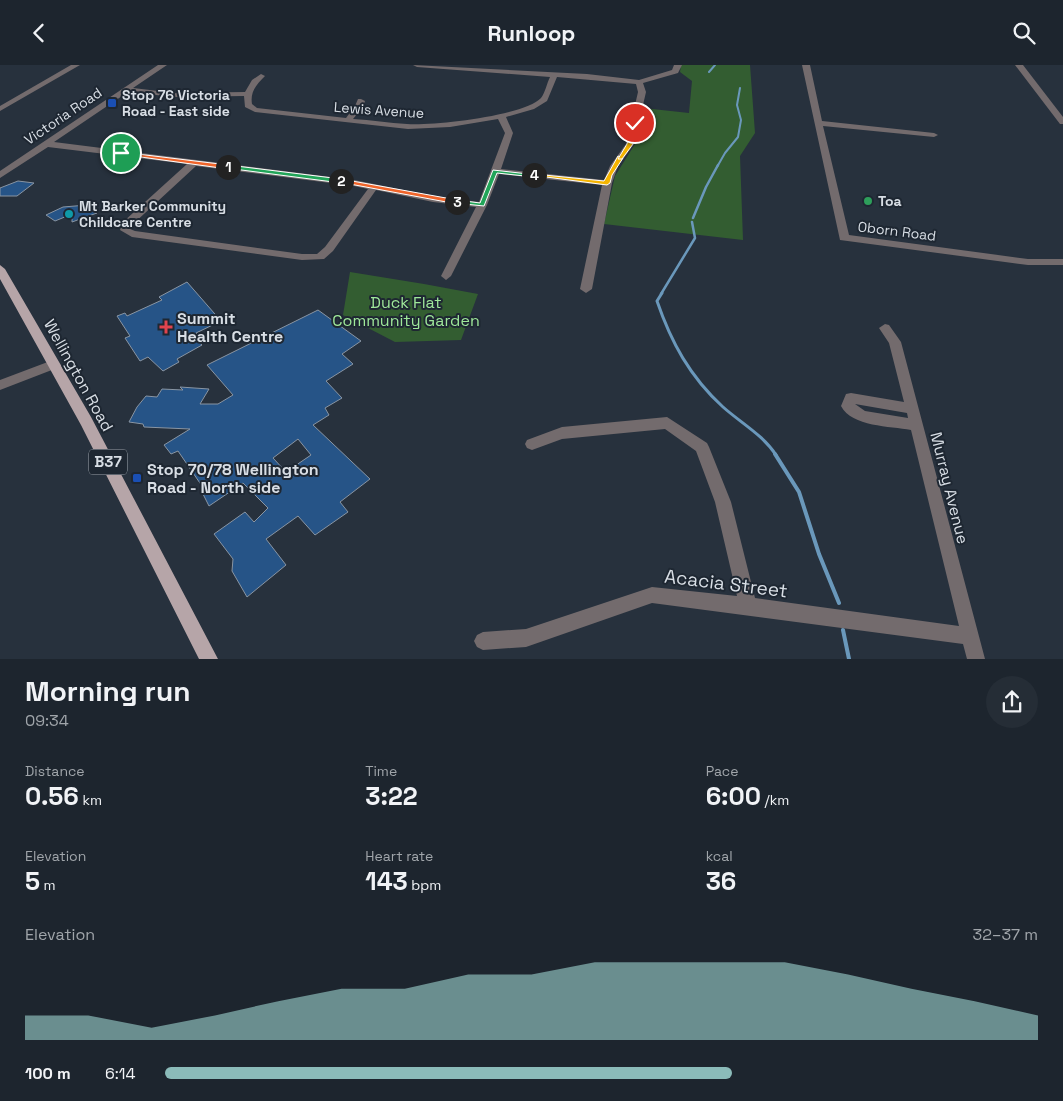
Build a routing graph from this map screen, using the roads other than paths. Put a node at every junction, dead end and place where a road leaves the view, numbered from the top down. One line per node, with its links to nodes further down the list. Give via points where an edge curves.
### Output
1 (76, 65): 13 (street)
2 (163, 65): 10 (street, Victoria Road)
3 (417, 65): 7 (street)
4 (678, 65): 9 (street, via 670,73)
5 (806, 65): 17 (street, Oborn Road)
6 (1019, 65): 16 (street)
7 (554, 75): 9 (street); 14 (street, Lewis Avenue, via 544,99)
8 (261, 76): 11 (street, via 254,81)
9 (639, 82): 23 (street, via 642,92 630,144 614,166)
10 (127, 90): 11 (street, via 175,95); 19 (street, Victoria Road)
11 (249, 94): 15 (street, Lewis Avenue, via 247,103 255,109)
12 (361, 101): 15 (street)
13 (0, 109)
14 (501, 116): 15 (street, Lewis Avenue, via 422,127); 21 (street, via 510,133)
15 (347, 121)
16 (1063, 122)
17 (818, 123): 18 (street); 26 (street, Oborn Road, via 844,238 1028,262)
18 (934, 135)
19 (48, 144): 20 (street); 22 (street, Victoria Road)
20 (194, 163): 24 (street); 24 (street, via 127,224 125,230 132,234 320,257)
21 (495, 171): 23 (street); 25 (street)
22 (1, 175)
23 (607, 183): 29 (street)
24 (373, 187): 25 (street)
25 (482, 205): 28 (street)
26 (1063, 262)
27 (0, 269): 31 (main road, Wellington Road / B37)
28 (446, 276)
29 (586, 289)
30 (884, 328): 33 (street, Murray Avenue, via 895,342)
31 (54, 365): 32 (street); 39 (main road, Wellington Road / B37)
32 (0, 385)
33 (912, 409): 34 (street, Murray Avenue); 34 (street, via 851,398 848,405 862,416)
34 (916, 425): 37 (street, Murray Avenue)
35 (532, 444): 36 (street, via 562,433 667,423 702,447 723,502)
36 (748, 606): 37 (street, Acacia Street); 38 (street, Acacia Street, via 652,595 526,638)
37 (970, 636): 40 (street, Murray Avenue)
38 (483, 641)
39 (209, 659)
40 (976, 659)

